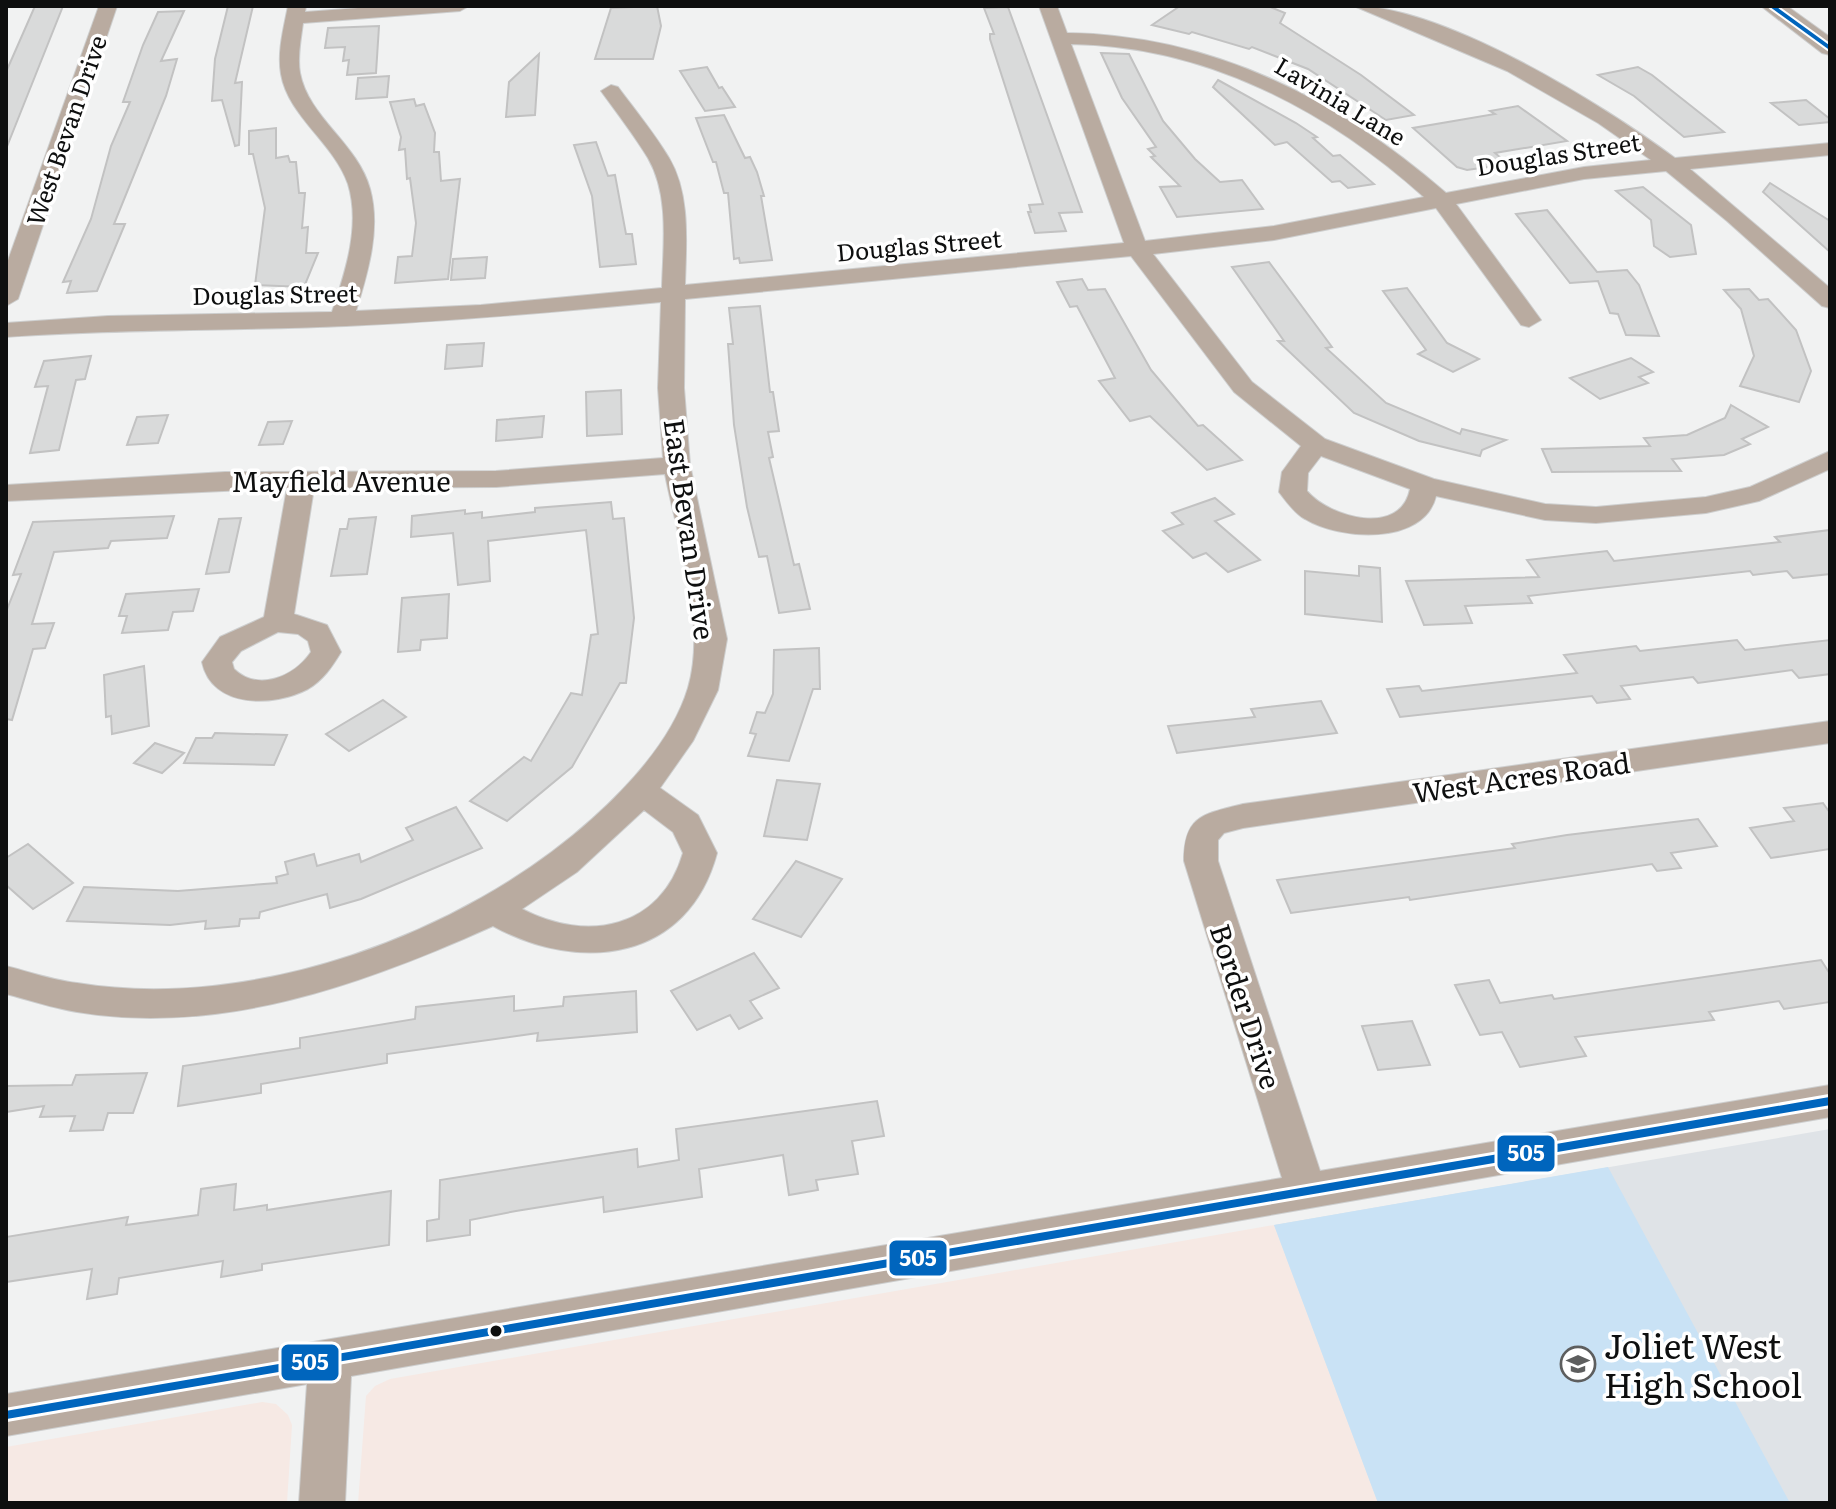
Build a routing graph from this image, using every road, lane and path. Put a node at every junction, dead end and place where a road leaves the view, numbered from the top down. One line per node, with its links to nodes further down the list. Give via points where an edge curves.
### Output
1 (108, 6): 17 (street, West Bevan Drive)
2 (460, 6): 7 (street)
3 (1048, 6): 9 (street)
4 (1363, 6): 8 (street)
5 (1428, 6): 8 (street)
6 (1772, 6): 10 (main road)
7 (296, 12): 19 (street, via 290,75 354,172 363,204 362,241)
8 (1407, 20): 13 (street, via 1514,66 1628,131)
9 (1060, 38): 14 (street, Lavinia Lane, via 1114,39 1177,50 1264,82 1365,140); 15 (street)
10 (1825, 41)
11 (611, 91): 16 (street, East Bevan Drive, via 660,160 671,191)
12 (1830, 149): 13 (street, Douglas Street)
13 (1671, 162): 14 (street, Douglas Street); 18 (street)
14 (1440, 199): 15 (street, Douglas Street, via 1274,233); 20 (street, Lavinia Lane)
15 (1137, 249): 16 (street, Douglas Street); 22 (street, via 1243,387)
16 (676, 293): 19 (street, Douglas Street); 24 (street, East Bevan Drive, via 671,388)
17 (6, 299)
18 (1830, 301)
19 (342, 319): 21 (street, Douglas Street)
20 (1529, 320)
21 (6, 330)
22 (1316, 445): 26 (street); 26 (street, via 1295,472 1293,492 1312,513 1340,523 1374,526 1403,520 1420,506)
23 (1830, 459): 26 (street, via 1759,493 1649,513 1545,512)
24 (677, 465): 25 (street, Mayfield Avenue, via 496,479); 30 (street, East Bevan Drive, via 712,639 703,690 677,741)
25 (302, 481): 27 (street, Mayfield Avenue, via 194,481); 28 (street)
26 (1424, 485)
27 (6, 493)
28 (278, 623)
29 (1830, 732): 31 (street, West Acres Road)
30 (641, 791): 32 (street, East Bevan Drive, via 565,863); 32 (street, via 686,824 700,853 691,883 659,918 636,931 583,941 541,934)
31 (1213, 824): 35 (street, Border Drive, via 1201,837 1201,861)
32 (494, 910): 33 (street, East Bevan Drive, via 403,951 313,982 236,996 155,1003 77,998)
33 (6, 980)
34 (1830, 1101): 35 (street)
35 (1306, 1191): 36 (street)
36 (330, 1359): 37 (street); 38 (street)
37 (6, 1415)
38 (322, 1503)

